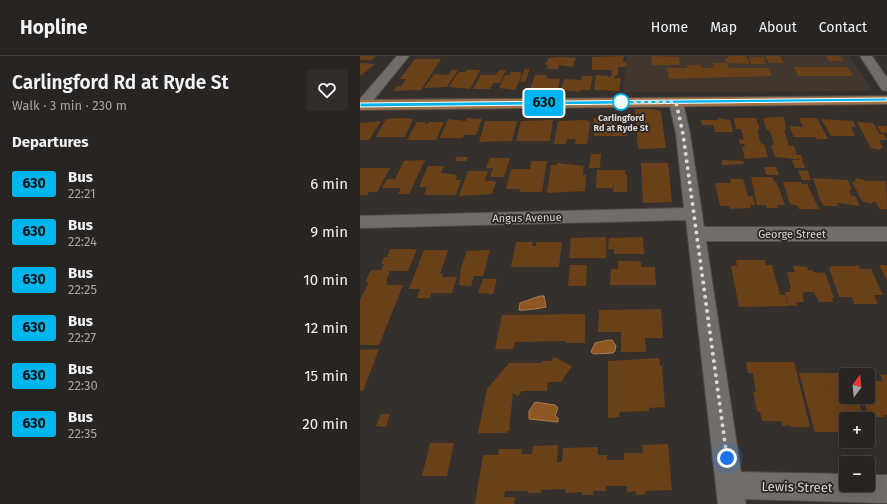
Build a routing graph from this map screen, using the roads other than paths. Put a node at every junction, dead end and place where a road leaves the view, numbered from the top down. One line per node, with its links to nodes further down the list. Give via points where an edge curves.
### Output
1 (403, 56): 6 (street)
2 (866, 56): 3 (street)
3 (887, 87)
4 (887, 100): 5 (main road)
5 (676, 102): 6 (main road); 8 (street)
6 (361, 105)
7 (360, 222): 8 (street, Angus Avenue)
8 (695, 224): 9 (street, George Street); 11 (street)
9 (887, 234)
10 (887, 489): 11 (street, Lewis Street)
11 (731, 495)

